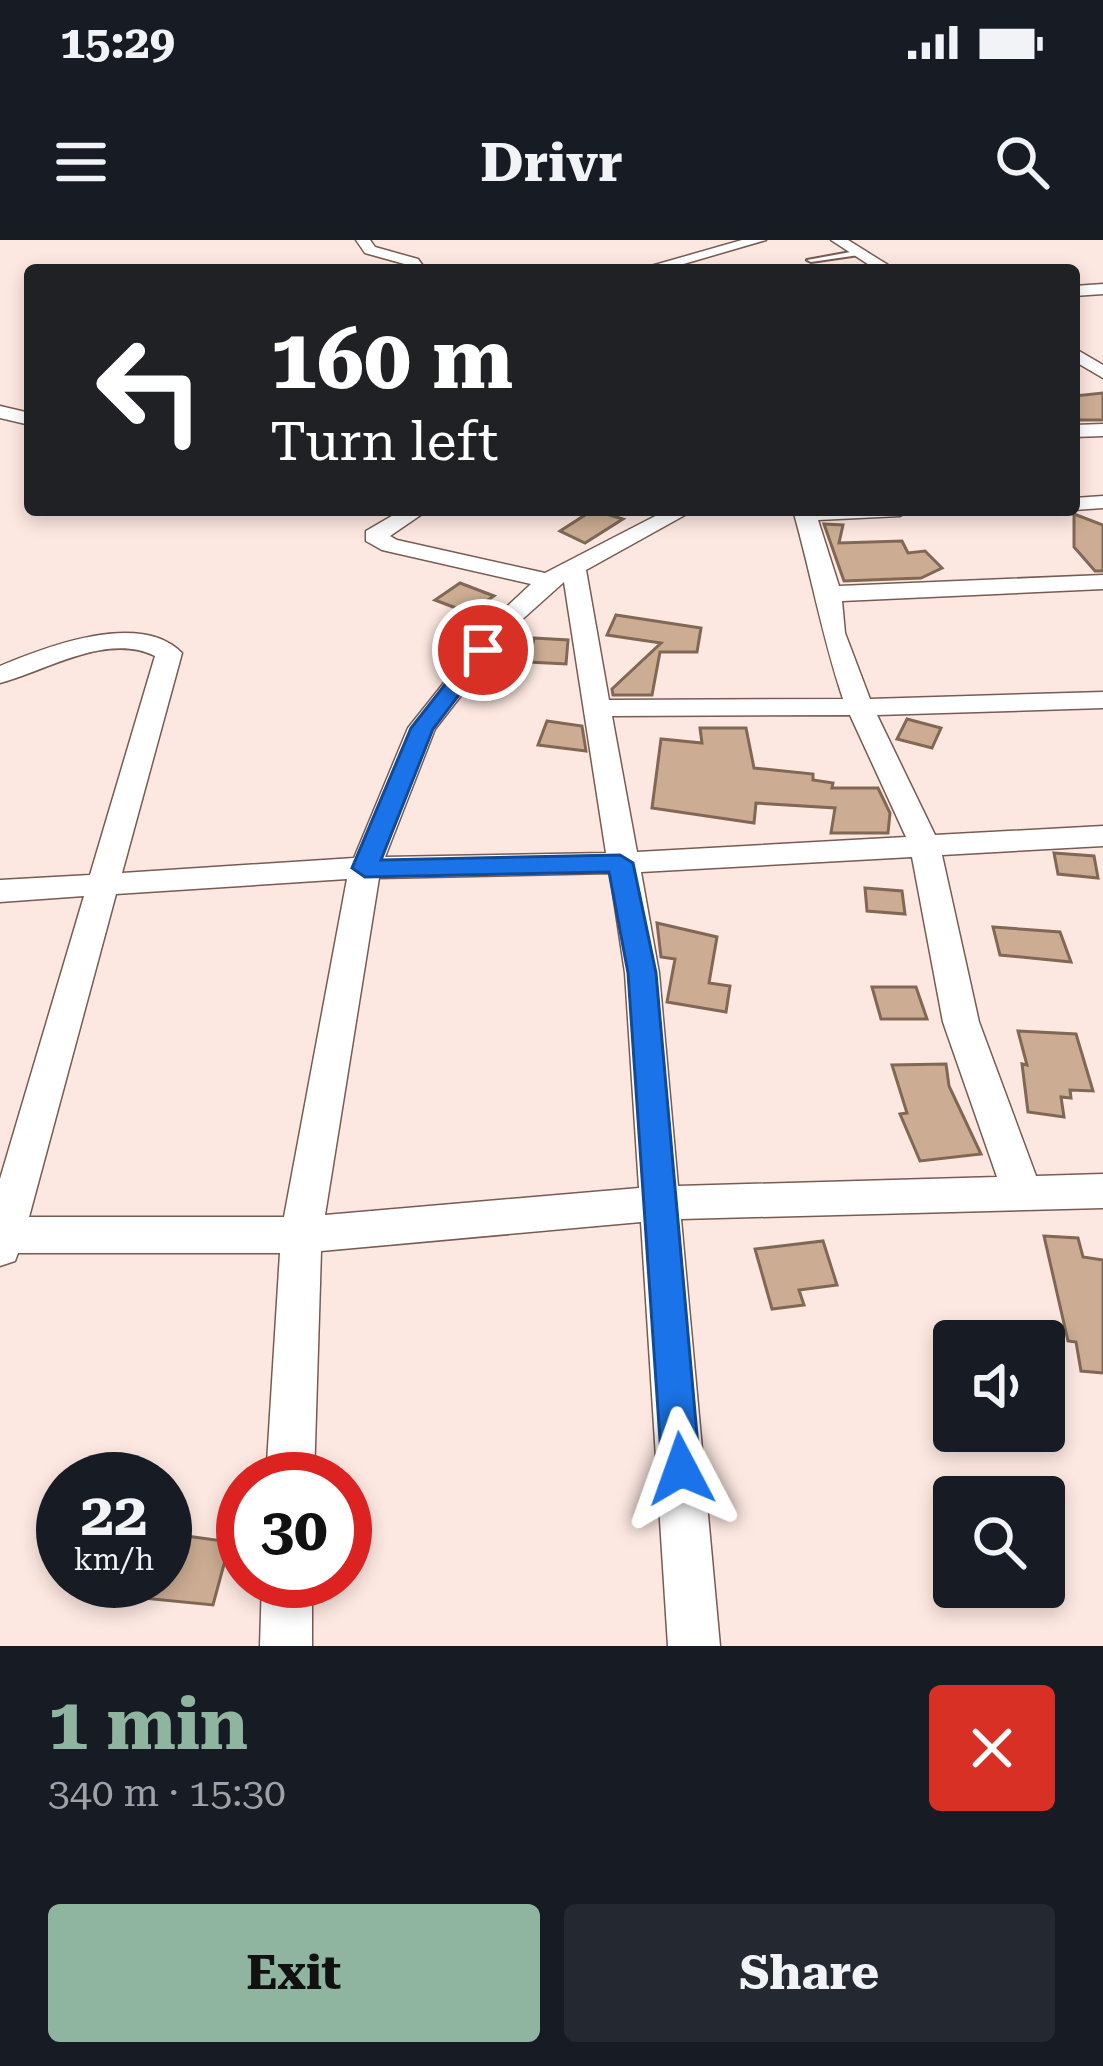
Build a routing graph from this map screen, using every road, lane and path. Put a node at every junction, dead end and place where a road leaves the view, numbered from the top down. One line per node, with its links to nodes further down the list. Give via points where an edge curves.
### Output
1 (363, 240): 6 (street, via 370,250)
2 (759, 240): 7 (street)
3 (838, 240): 4 (street)
4 (856, 253): 5 (lane); 8 (street)
5 (811, 260)
6 (414, 264)
7 (668, 264)
8 (877, 264)
9 (407, 516): 12 (street, via 374,536)
10 (671, 516): 12 (street)
11 (805, 516): 14 (street)
12 (560, 573): 18 (street); 22 (street, via 507,620 422,728)
13 (1103, 582): 14 (street)
14 (829, 594): 17 (street, via 833,633)
15 (0, 675): 23 (street, via 107,644 169,653)
16 (1103, 700): 17 (street)
17 (859, 706): 18 (street); 20 (street)
18 (601, 708): 21 (street)
19 (1103, 836): 20 (street)
20 (925, 846): 21 (street); 26 (street, via 962,1022)
21 (620, 863): 22 (street); 27 (street, via 642,973)
22 (365, 868): 23 (street); 28 (street)
23 (103, 882): 24 (street); 29 (street)
24 (0, 891)
25 (1103, 1191): 26 (street)
26 (1022, 1192): 27 (street)
27 (661, 1203): 28 (street); 33 (street)
28 (301, 1235): 29 (street); 30 (street)
29 (3, 1242)
30 (291, 1452)
31 (287, 1608): 32 (street)
32 (286, 1646)
33 (694, 1646)

